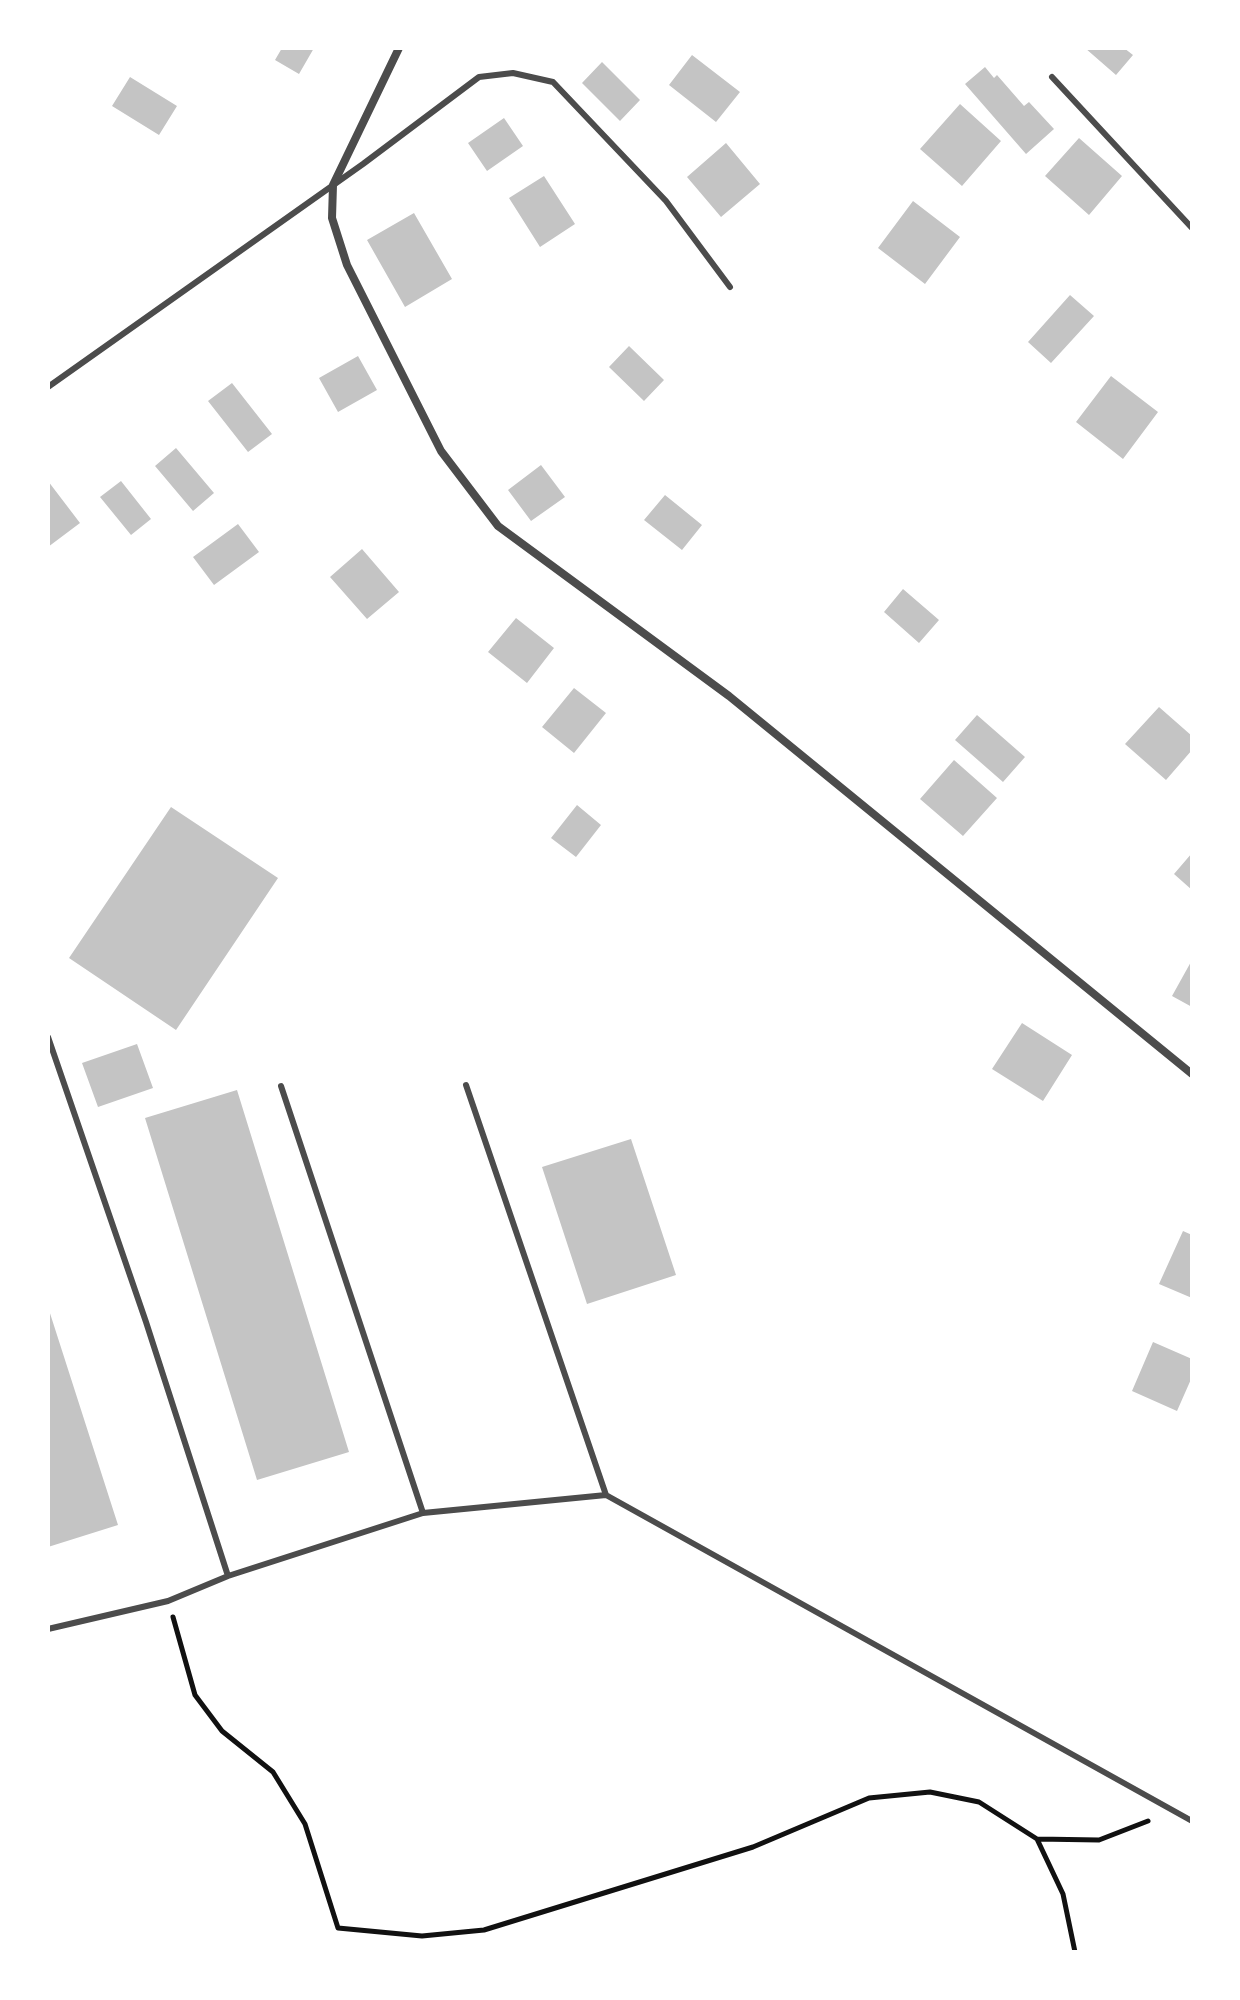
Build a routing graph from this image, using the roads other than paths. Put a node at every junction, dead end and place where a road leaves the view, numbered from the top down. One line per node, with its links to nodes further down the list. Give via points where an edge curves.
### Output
1 (399, 48): 3 (street)
2 (1052, 77): 4 (lane)
3 (333, 185): 5 (lane, via 479,77 513,73 553,82 666,201); 6 (lane); 8 (street, via 332,218 347,265 441,451 498,526 729,696)
4 (1192, 228)
5 (730, 287)
6 (48, 387)
7 (48, 1037): 13 (lane)
8 (1192, 1074)
9 (466, 1085): 11 (lane)
10 (281, 1086): 12 (lane)
11 (606, 1495): 12 (lane); 15 (lane)
12 (423, 1513): 13 (lane)
13 (228, 1576): 14 (lane, via 168,1601)
14 (48, 1629)
15 (1192, 1821)

